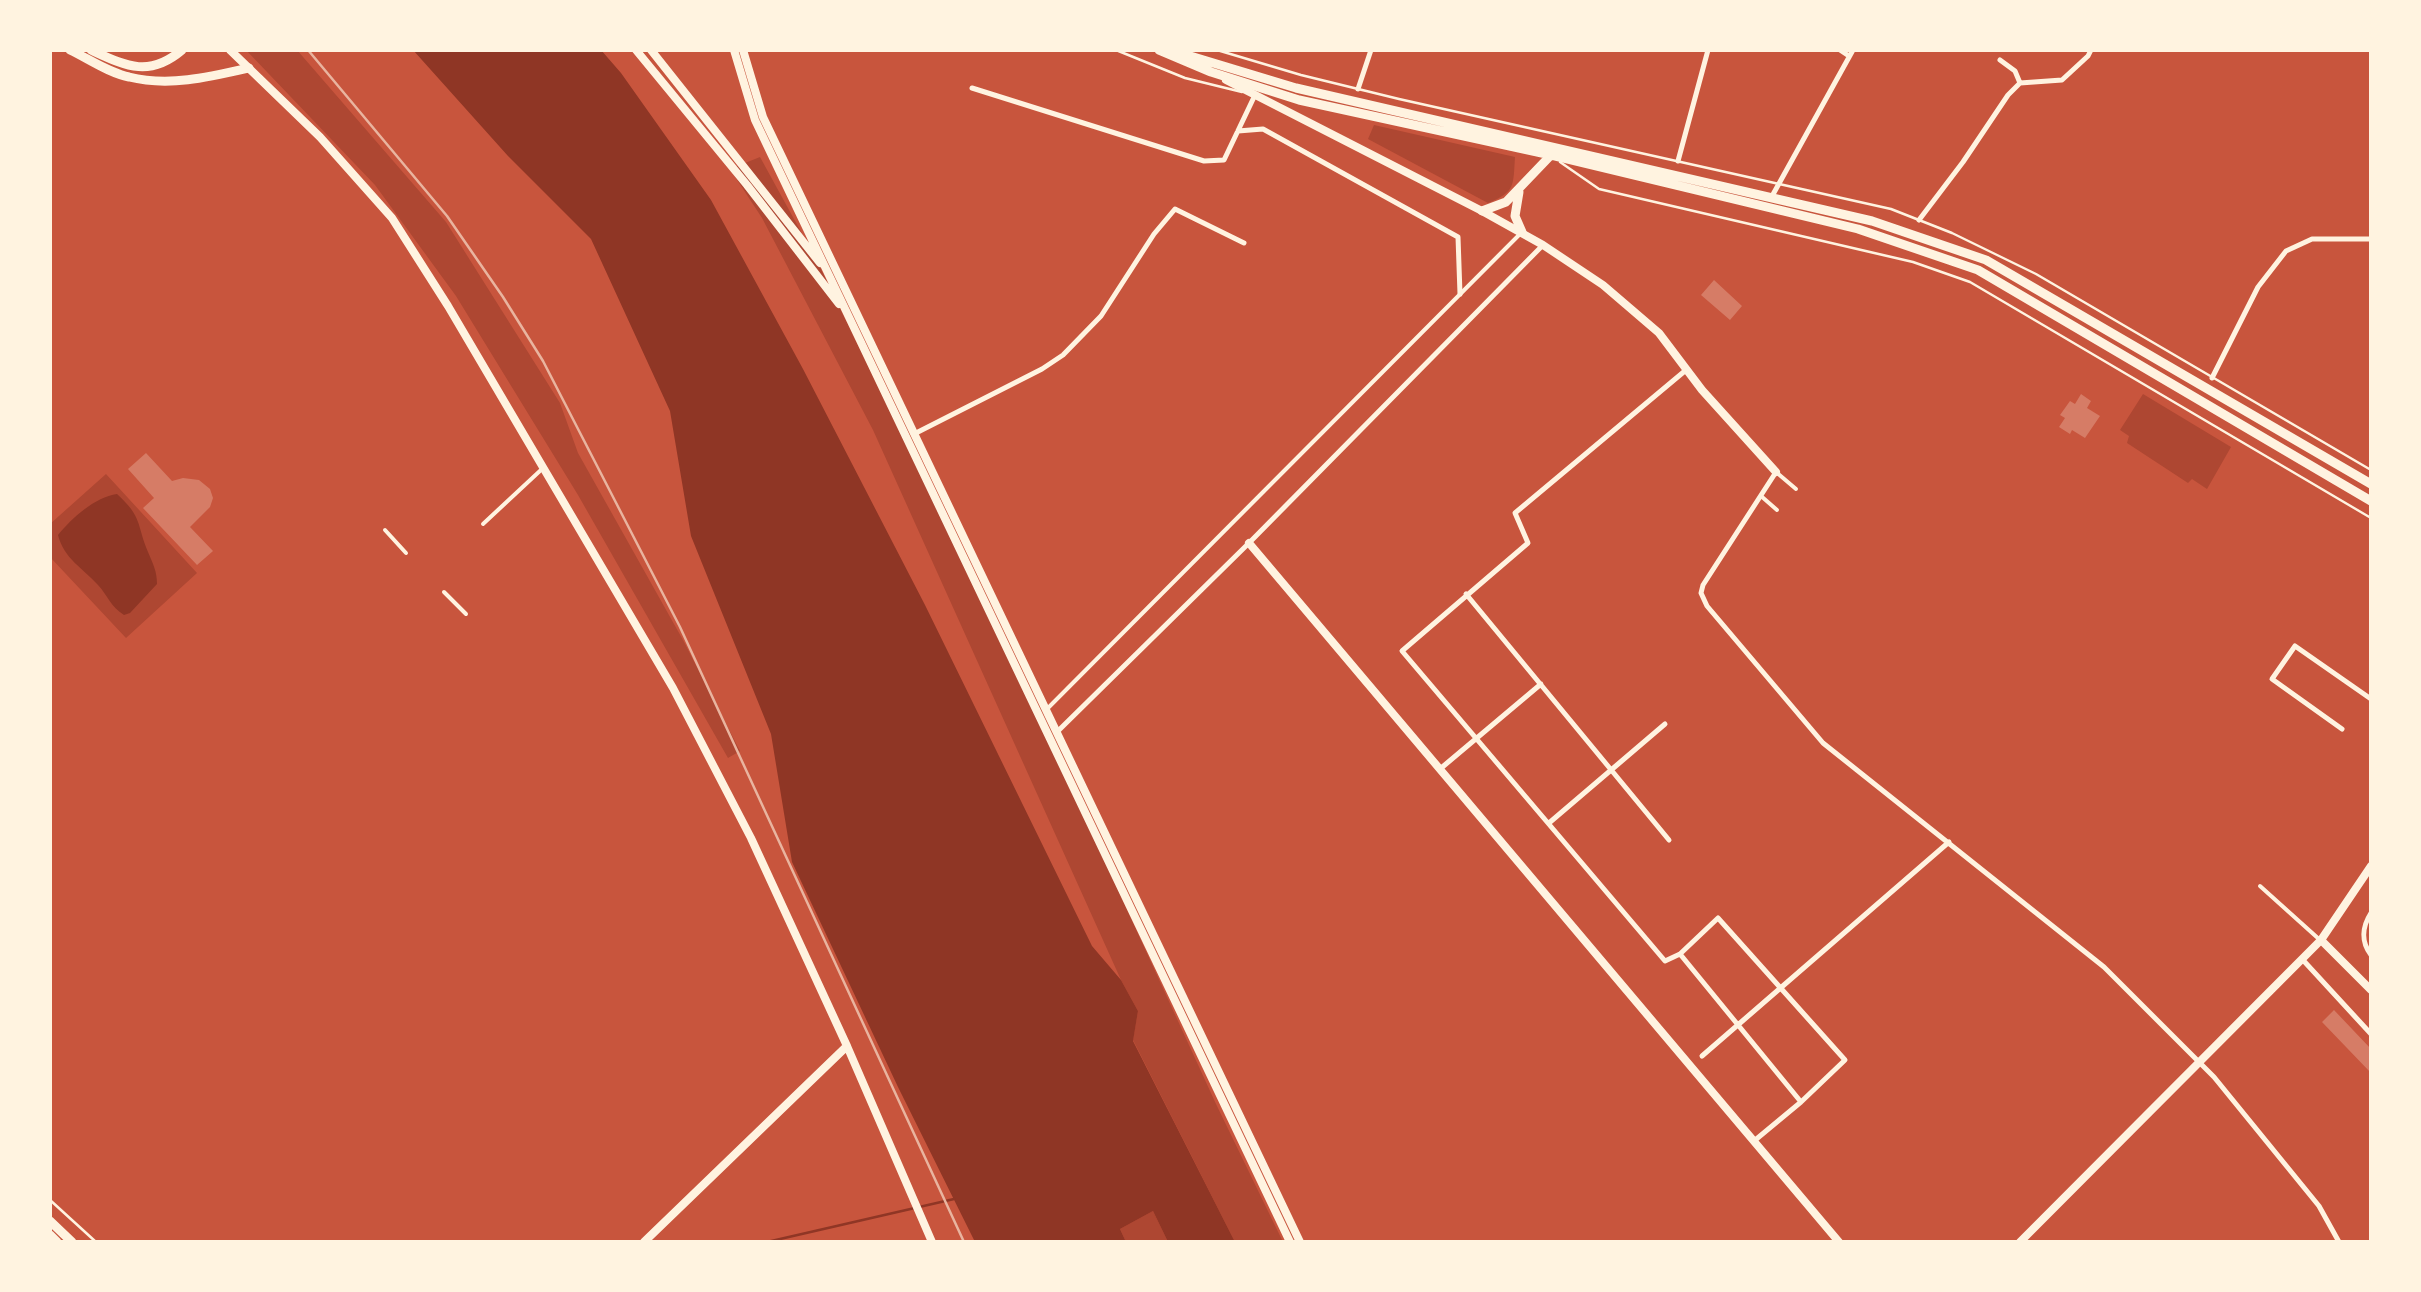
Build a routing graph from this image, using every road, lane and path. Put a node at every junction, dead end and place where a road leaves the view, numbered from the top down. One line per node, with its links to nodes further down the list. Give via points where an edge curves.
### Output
1 (70, 50): 20 (main road, via 126,77 160,82)
2 (91, 50): 3 (main road, via 143,68)
3 (182, 50)
4 (230, 50): 20 (main road)
5 (636, 50): 41 (main road)
6 (651, 50): 39 (main road)
7 (734, 50): 39 (main road, via 755,120)
8 (743, 50): 41 (main road, via 764,117)
9 (1116, 50): 25 (lane, via 1185,78)
10 (1159, 50): 21 (main road)
11 (1173, 50): 18 (main road)
12 (1217, 50): 24 (lane)
13 (1371, 50): 24 (street)
14 (1708, 50): 29 (street)
15 (1840, 50): 17 (street)
16 (2091, 50): 22 (street, via 2062,80)
17 (1851, 53): 30 (street)
18 (1184, 55): 21 (main road); 32 (main road, via 1296,88)
19 (2000, 60): 22 (street)
20 (249, 68): 45 (main road, via 392,218)
21 (1210, 72): 25 (main road); 26 (main road)
22 (2020, 82): 34 (street)
23 (972, 88): 27 (street, via 1204,161 1224,160)
24 (1358, 89): 29 (lane)
25 (1256, 95): 26 (lane); 27 (street); 33 (main road)
26 (1298, 100): 28 (main road)
27 (1238, 130): 40 (street, via 1263,129 1458,237)
28 (1550, 155): 31 (main road); 51 (main road, via 1858,229 1978,270); 53 (lane, via 1599,190 1912,262 1970,282)
29 (1678, 162): 30 (lane)
30 (1779, 184): 32 (street); 34 (lane)
31 (1519, 190): 33 (main road); 35 (main road, via 1515,216)
32 (1771, 198): 48 (main road, via 1872,221 1986,260)
33 (1482, 211): 35 (main road)
34 (1920, 220): 43 (lane, via 2036,274)
35 (1522, 232): 38 (main road); 40 (street)
36 (2371, 239): 43 (street, via 2312,239 2286,251 2258,286)
37 (1244, 243): 44 (street, via 1175,209 1101,316 1063,355)
38 (1544, 246): 42 (main road, via 1650,324); 56 (street)
39 (827, 272): 41 (main road)
40 (1460, 294): 63 (street)
41 (853, 313): 44 (main road)
42 (1686, 370): 47 (main road); 59 (street, via 1514,513 1528,543)
43 (2212, 378): 46 (lane)
44 (911, 435): 63 (main road); 97 (main road)
45 (543, 468): 54 (street); 84 (main road, via 673,688)
46 (2371, 470)
47 (1776, 472): 49 (street); 50 (street)
48 (2371, 484)
49 (1796, 489)
50 (1760, 496): 52 (street); 72 (street, via 1700,594 1823,743)
51 (2371, 501)
52 (1777, 510)
53 (2371, 518)
54 (484, 524)
55 (385, 530): 57 (street)
56 (1249, 543): 66 (street); 68 (main road)
57 (406, 553)
58 (444, 592): 60 (street)
59 (1466, 594): 61 (street); 67 (street, via 1402,651)
60 (466, 614)
61 (1540, 684): 67 (street); 69 (street)
62 (2371, 699): 65 (street, via 2295,646 2272,679)
63 (1047, 709): 66 (main road)
64 (1664, 724): 69 (street)
65 (2342, 729)
66 (1058, 731): 98 (main road)
67 (1476, 739): 68 (street); 70 (street)
68 (1440, 769): 88 (main road)
69 (1611, 770): 70 (street); 71 (street)
70 (1548, 823): 77 (street, via 1665,961)
71 (1669, 840)
72 (1948, 842): 80 (street); 86 (street, via 2104,967)
73 (2371, 866): 76 (main road)
74 (2260, 886): 76 (street)
75 (2371, 913): 78 (street, via 2364,946)
76 (2320, 940): 79 (main road); 81 (main road)
77 (1680, 954): 80 (street, via 1718,918); 82 (street)
78 (2371, 955)
79 (2302, 959): 83 (street); 86 (main road)
80 (1781, 989): 82 (street); 87 (street, via 1845,1060)
81 (2371, 990)
82 (1738, 1025): 85 (street); 87 (street)
83 (2371, 1034)
84 (846, 1046): 95 (main road); 96 (main road)
85 (1702, 1056)
86 (2198, 1062): 100 (main road); 101 (street, via 2318,1206)
87 (1801, 1102): 88 (street)
88 (1754, 1141): 99 (main road)
89 (50, 1200): 94 (lane)
90 (50, 1221): 93 (main road)
91 (50, 1235): 92 (main road)
92 (57, 1242)
93 (72, 1242)
94 (96, 1242)
95 (644, 1242)
96 (932, 1242)
97 (1290, 1242)
98 (1300, 1242)
99 (1839, 1242)
100 (2020, 1242)
101 (2338, 1242)

